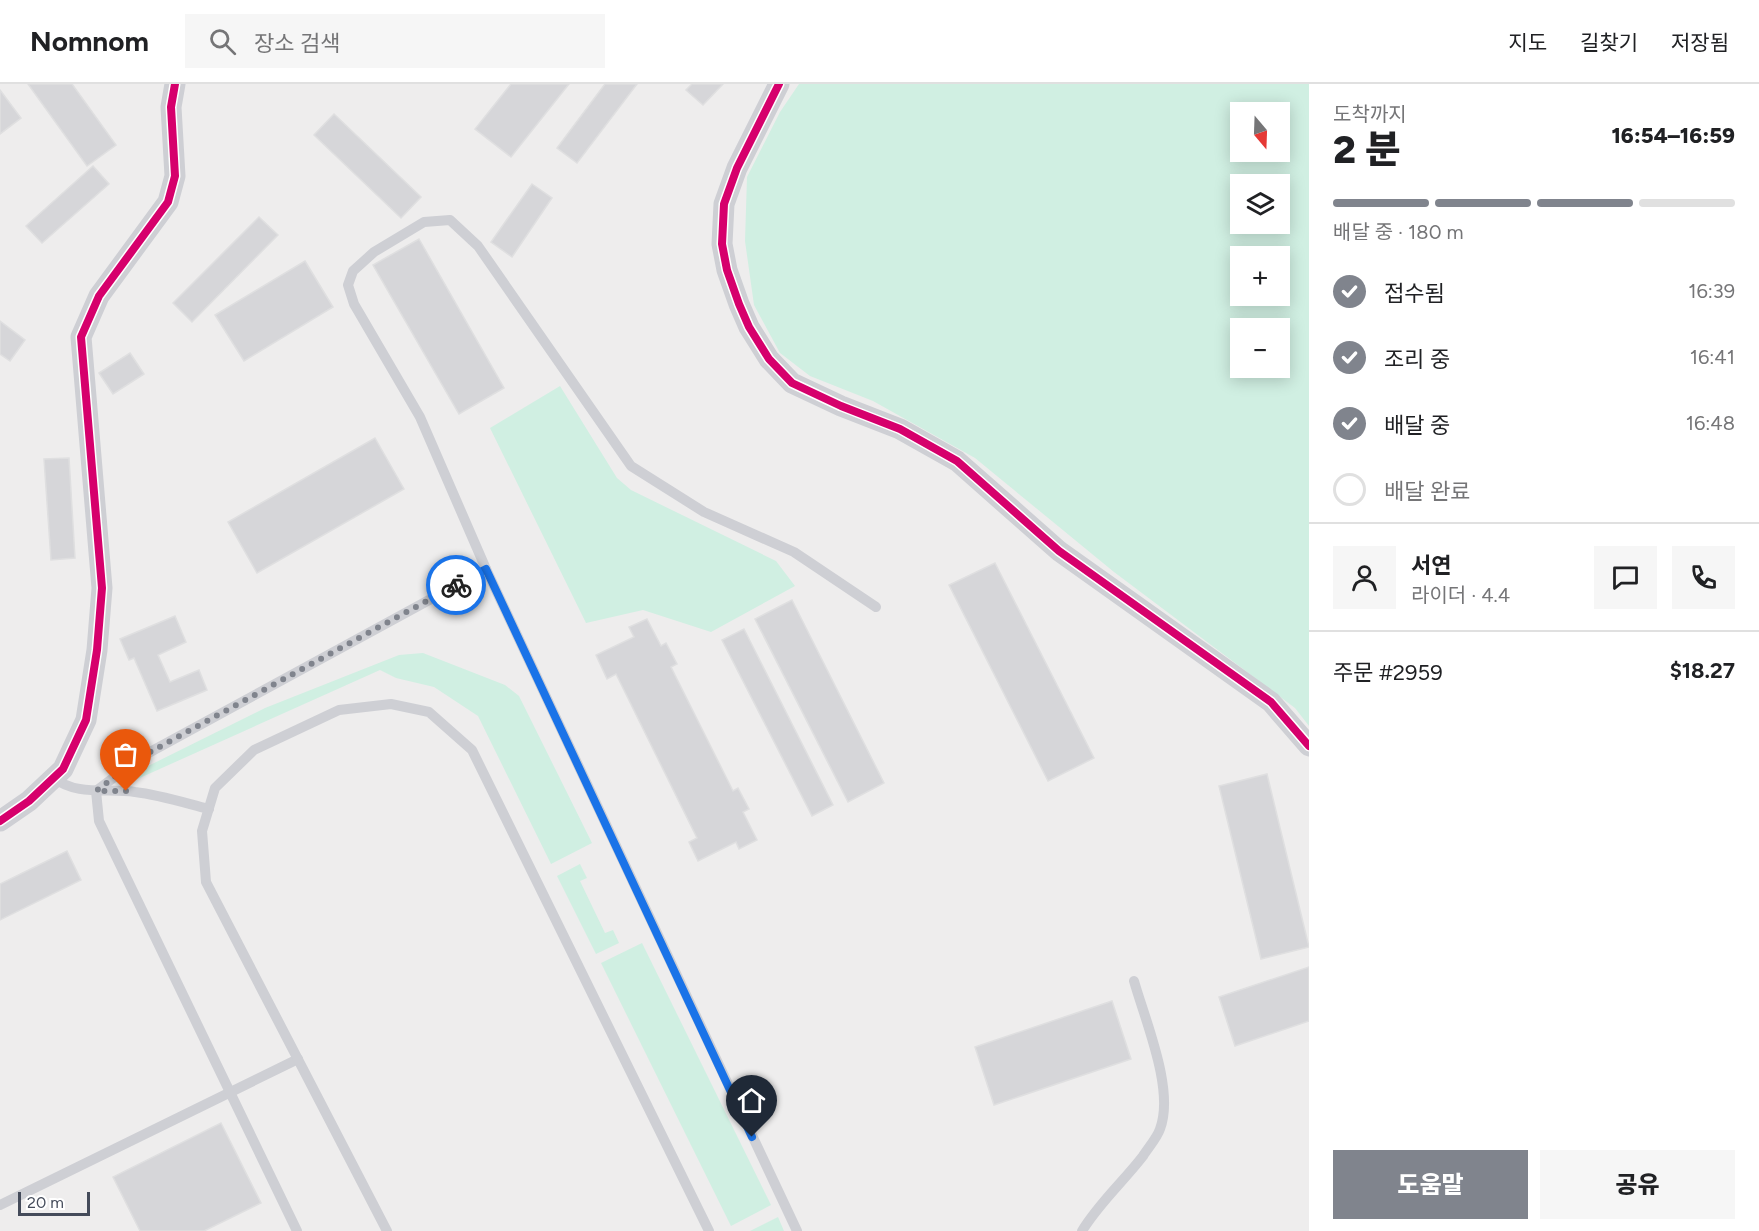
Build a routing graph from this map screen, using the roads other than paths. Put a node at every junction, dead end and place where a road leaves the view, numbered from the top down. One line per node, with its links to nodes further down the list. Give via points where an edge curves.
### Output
1 (175, 84): 6 (street, via 171,107 176,176 168,202 99,296 81,337 102,588 98,650 86,720 63,769)
2 (779, 84): 5 (street, via 737,168 724,204 722,244 739,304 769,359 792,383 900,429 957,461 1059,551 1271,702)
3 (486, 569): 4 (lane, via 420,417 354,304 348,285 352,271 374,252 424,222 450,220 478,246 631,466 704,512 794,552); 7 (lane, via 141,757); 17 (lane)
4 (876, 607)
5 (1309, 746)
6 (54, 778): 7 (lane, via 63,785); 9 (street)
7 (96, 791): 8 (lane, via 136,792); 12 (lane, via 99,821)
8 (209, 809): 11 (lane, via 202,831 206,882); 16 (lane, via 215,788 254,750 339,710 391,704 429,712 472,750)
9 (0, 821)
10 (1134, 981): 18 (lane, via 1162,1082 1164,1109 1160,1129)
11 (298, 1059): 12 (lane); 15 (lane)
12 (228, 1093): 13 (lane); 14 (lane)
13 (0, 1205)
14 (297, 1231)
15 (387, 1231)
16 (709, 1231)
17 (797, 1231)
18 (1082, 1231)

